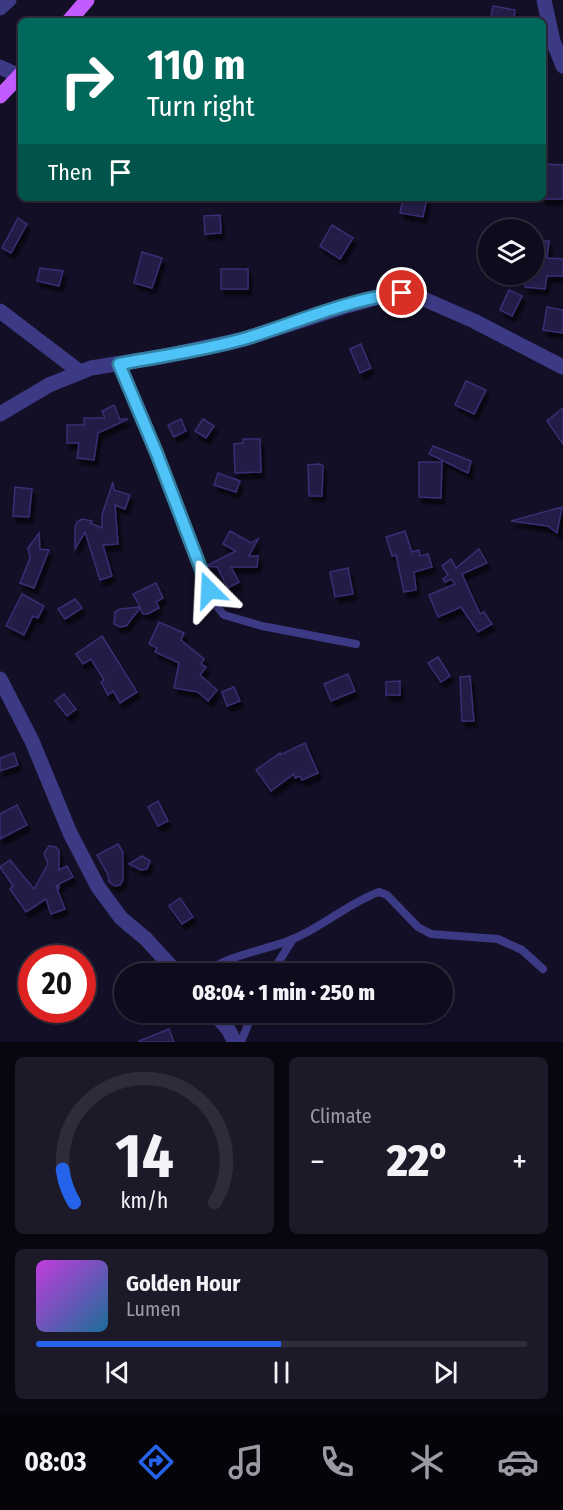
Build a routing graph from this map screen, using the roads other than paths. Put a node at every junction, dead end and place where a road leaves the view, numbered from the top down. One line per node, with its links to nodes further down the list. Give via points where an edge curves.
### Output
1 (9, 0): 4 (street)
2 (87, 0): 5 (main road)
3 (544, 0): 6 (street)
4 (0, 8)
5 (72, 18)
6 (563, 66)
7 (0, 67): 8 (street)
8 (18, 74)
9 (18, 77): 10 (main road)
10 (0, 96)
11 (0, 311): 14 (street)
12 (119, 364): 13 (street, via 244,339 343,307 402,293 474,321); 14 (street); 16 (lane, via 213,602 224,615 262,627)
13 (563, 367)
14 (80, 372): 15 (street)
15 (0, 414)
16 (356, 644)
17 (0, 679): 19 (street, via 98,887 121,918)
18 (293, 939): 20 (lane); 21 (lane); 22 (lane, via 379,892 431,934 498,939 522,950)
19 (168, 963)
20 (224, 963)
21 (278, 963)
22 (543, 969)
23 (223, 1023): 25 (street)
24 (249, 1023): 26 (lane)
25 (235, 1042)
26 (241, 1042)

